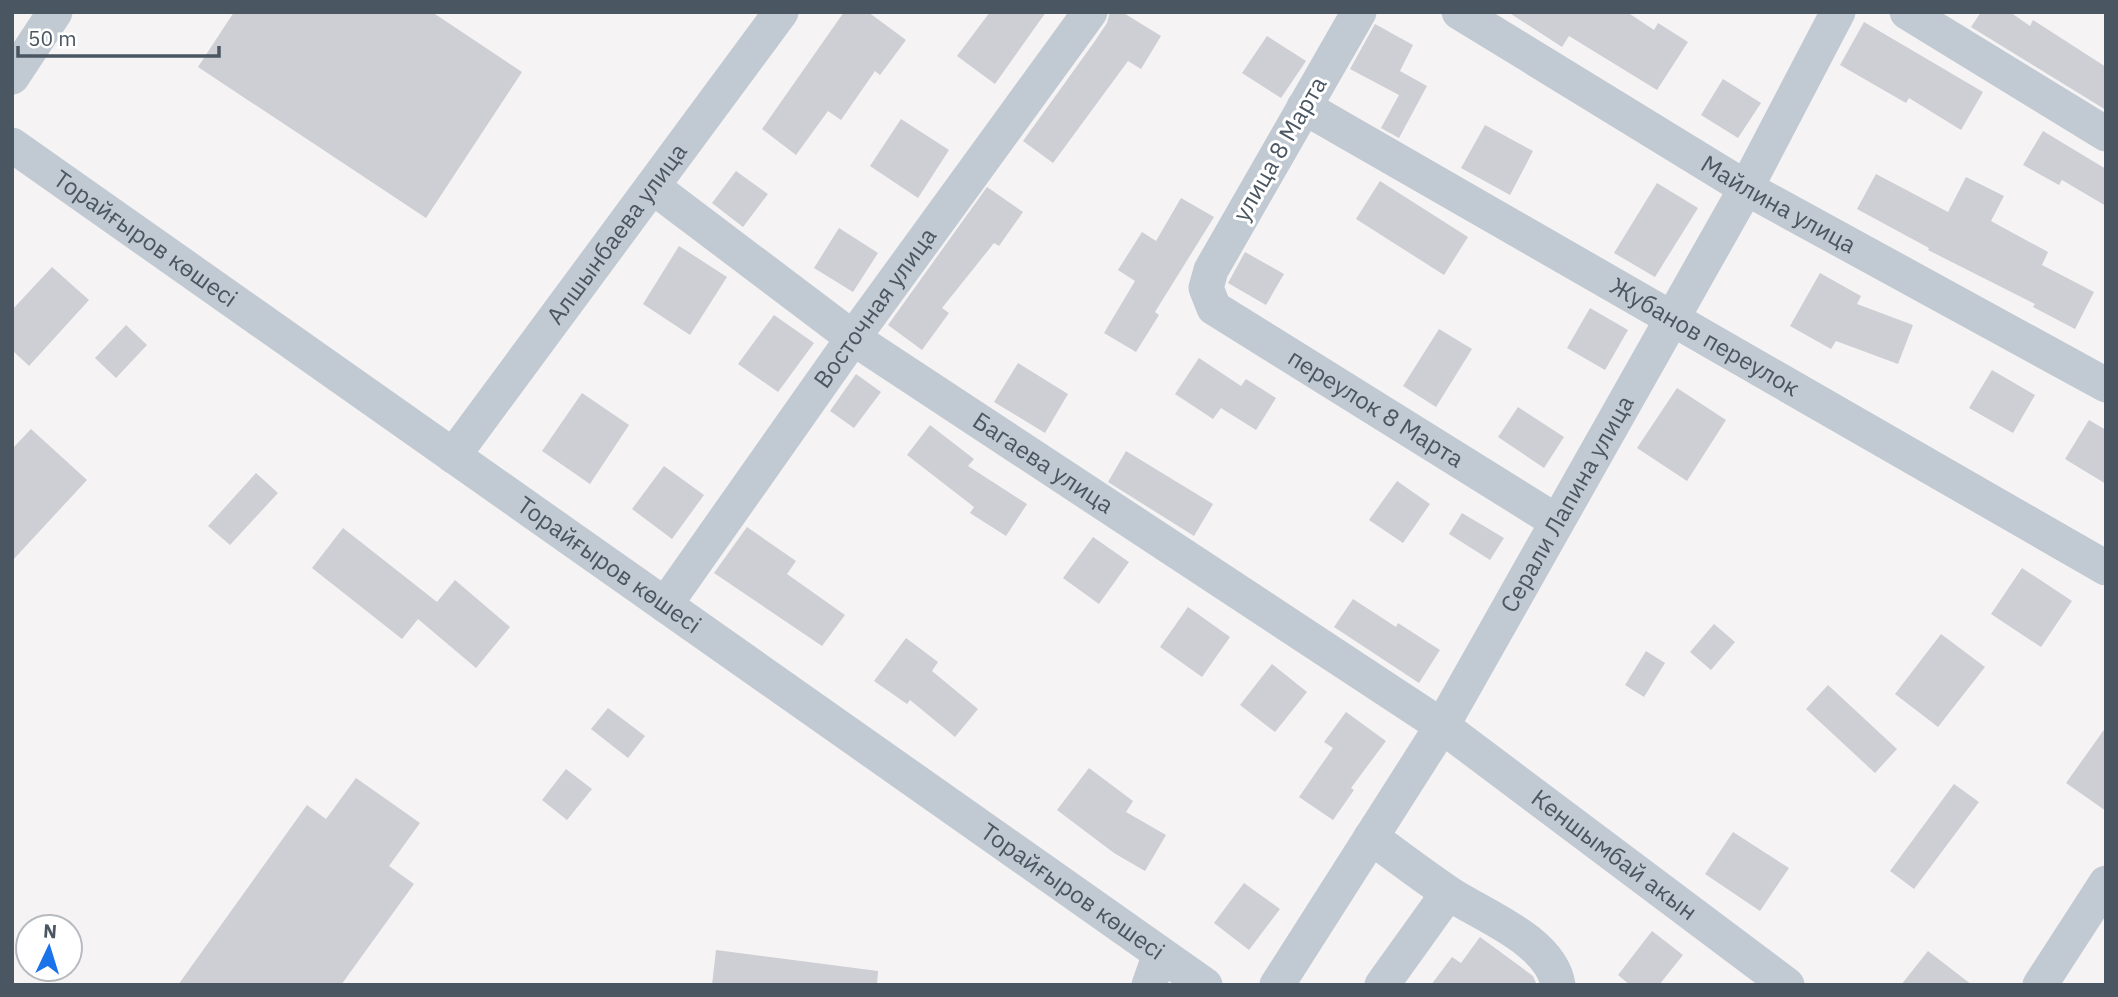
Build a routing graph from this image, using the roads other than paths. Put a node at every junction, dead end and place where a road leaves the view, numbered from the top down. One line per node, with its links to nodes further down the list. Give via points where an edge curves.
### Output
1 (55, 12): 8 (street)
2 (781, 12): 12 (street, Алшынбаева улица)
3 (1090, 12): 16 (street, Восточная улица)
4 (1359, 12): 9 (street, улица 8 Марта)
5 (1459, 12): 13 (street, Майлина улица)
6 (1838, 12): 13 (street, Серали Лапина улица)
7 (1907, 12): 10 (street)
8 (12, 77)
9 (1304, 107): 14 (street, улица 8 Марта, via 1211,270); 15 (street, Жубанов переулок)
10 (2106, 134)
11 (12, 145): 18 (street, Торайғыров көшесі)
12 (653, 187): 16 (street, Багаева улица); 18 (street, Алшынбаева улица)
13 (1746, 188): 15 (street, Серали Лапина улица); 17 (street, Майлина улица)
14 (1206, 288): 19 (street, переулок 8 Марта, via 1214,308)
15 (1671, 318): 19 (street, Серали Лапина улица); 20 (street, Жубанов переулок)
16 (853, 338): 21 (street, Восточная улица); 22 (street, Багаева улица)
17 (2106, 385)
18 (453, 456): 21 (street, Торайғыров көшесі)
19 (1556, 521): 22 (street, Серали Лапина улица)
20 (2106, 568)
21 (665, 605): 26 (street, Торайғыров көшесі)
22 (1441, 726): 23 (street, Серали Лапина улица); 31 (street, Кеншымбай акын)
23 (1371, 837): 25 (street); 28 (street, Серали Лапина улица)
24 (2106, 883): 32 (street)
25 (1448, 893): 29 (street); 30 (street, via 1501,922 1547,958)
26 (1154, 970): 27 (street, Торайғыров көшесі)
27 (1205, 985)
28 (1278, 985)
29 (1382, 985)
30 (1558, 985)
31 (1787, 985)
32 (2040, 985)

